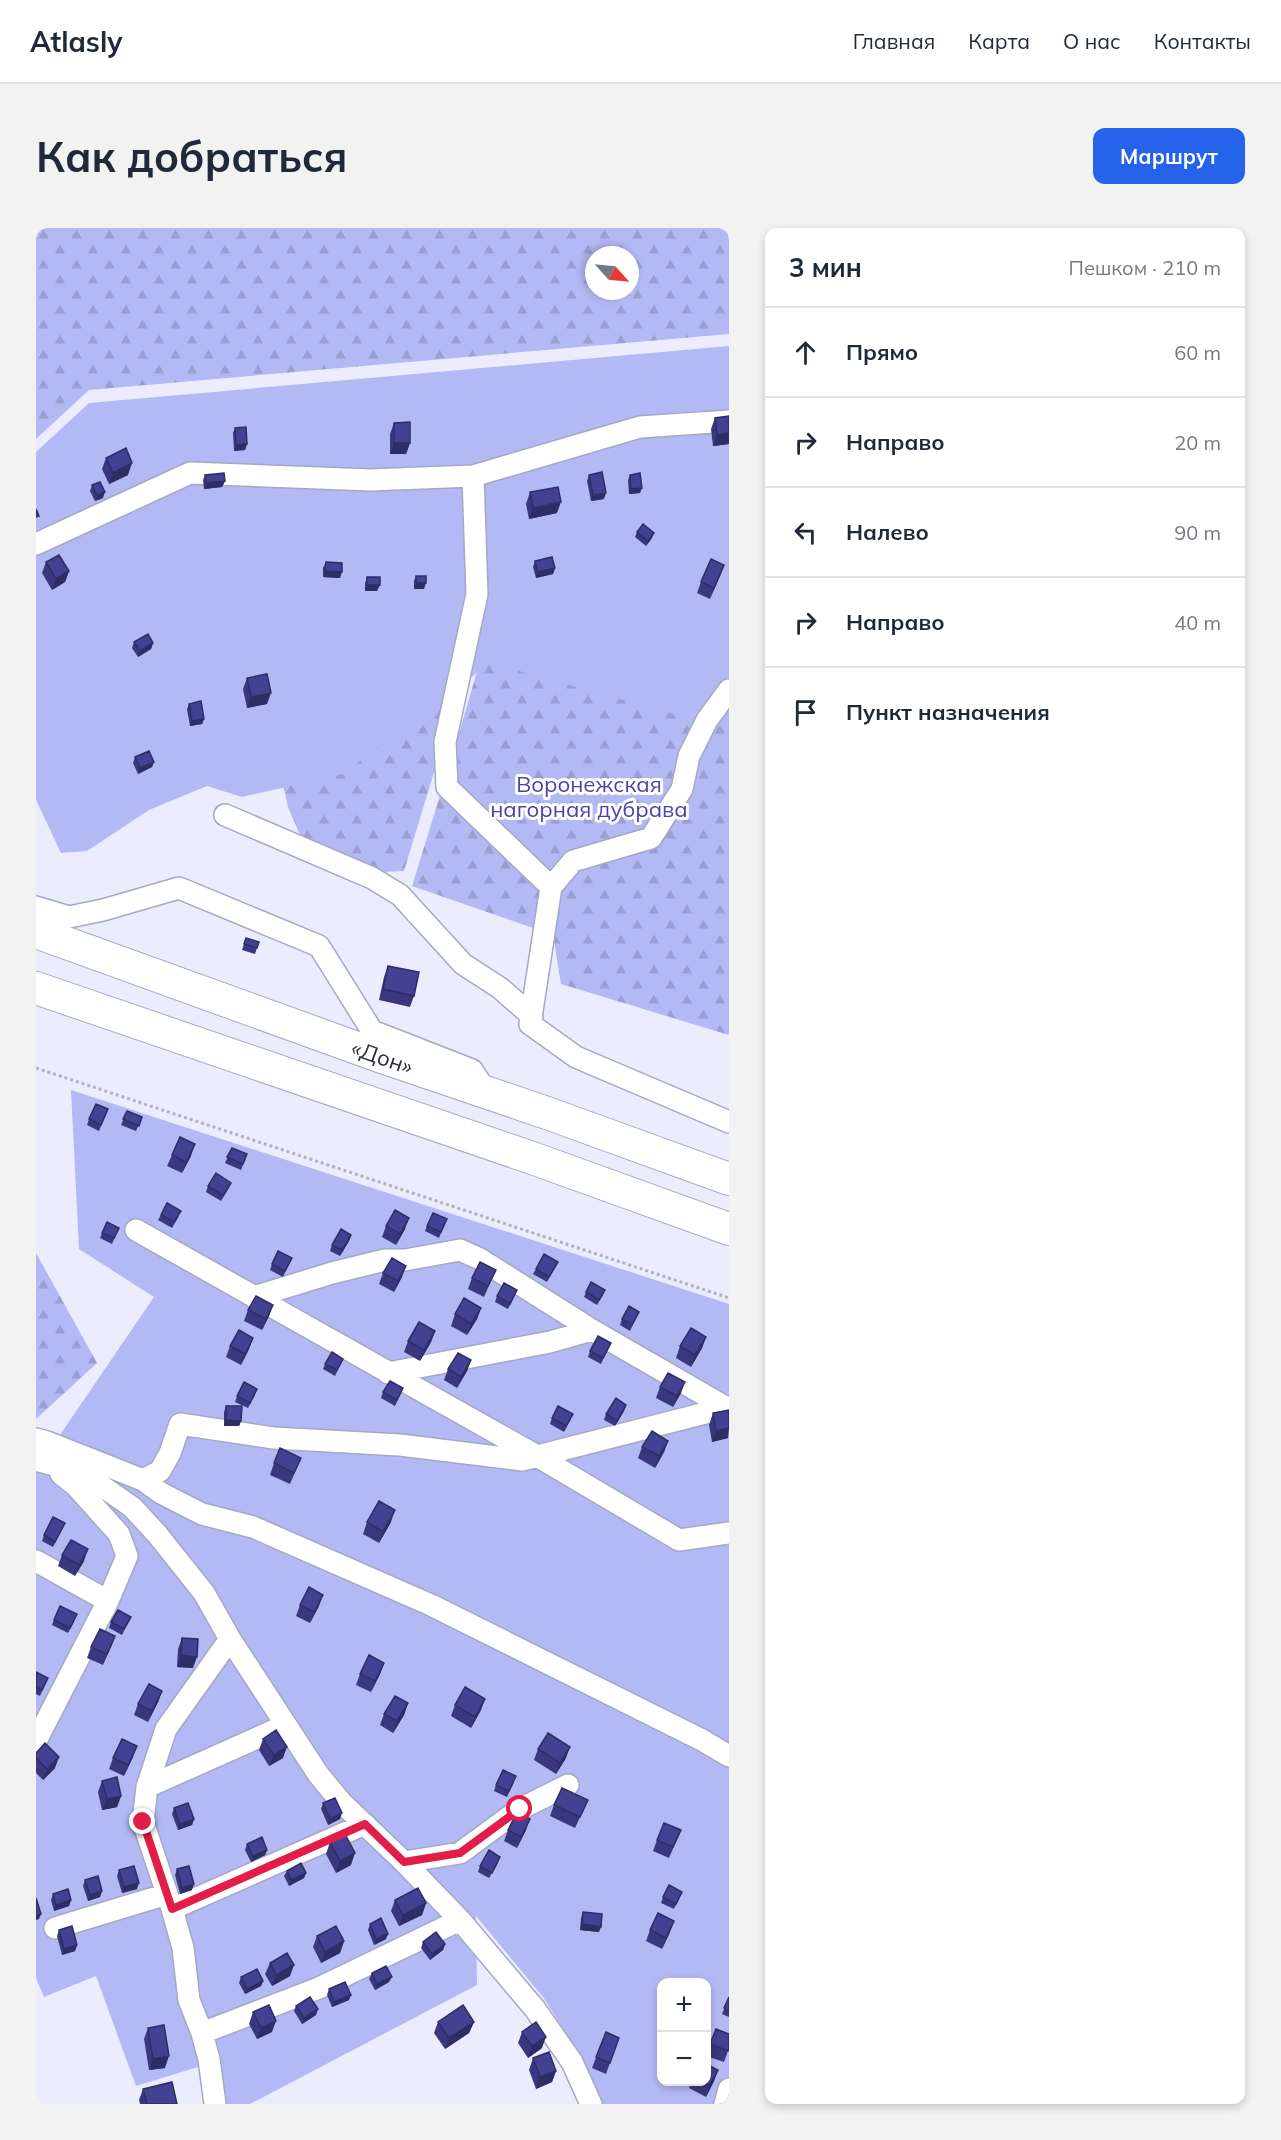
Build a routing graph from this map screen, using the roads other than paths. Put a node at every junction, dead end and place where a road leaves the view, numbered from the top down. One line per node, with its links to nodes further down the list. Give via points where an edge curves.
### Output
1 (729, 421): 2 (street, via 640,427)
2 (473, 476): 3 (street, via 370,480 190,473); 6 (street, via 477,594 445,742 447,788)
3 (36, 544)
4 (729, 690): 6 (street, via 707,720 689,756 682,789 651,838 573,861)
5 (225, 815): 10 (street, via 372,878 400,895 463,964 500,988)
6 (551, 887): 10 (street)
7 (36, 907): 11 (street, via 69,917 179,888 319,946 372,1031 472,1070)
8 (36, 932): 11 (highway, «Дон»)
9 (36, 988): 14 (highway)
10 (532, 1016): 12 (street, via 530,1024 576,1057)
11 (487, 1094): 13 (highway, «Дон»)
12 (729, 1122)
13 (729, 1179)
14 (729, 1229)
15 (136, 1230): 16 (street)
16 (254, 1297): 17 (street, via 385,1260 460,1250); 18 (street)
17 (592, 1330): 18 (street, via 550,1342); 19 (street)
18 (388, 1372): 21 (street)
19 (728, 1408): 21 (street)
20 (36, 1439): 23 (street)
21 (537, 1456): 23 (street, via 522,1460 400,1445 274,1438 180,1424 160,1471); 24 (street, via 679,1540)
22 (40, 1461): 26 (street, via 76,1486 119,1534 127,1556); 27 (street, via 99,1484 132,1507 204,1593)
23 (142, 1480): 30 (street, via 202,1514 253,1527 430,1605)
24 (729, 1533)
25 (36, 1561): 26 (street)
26 (108, 1601): 29 (street)
27 (230, 1639): 28 (street); 32 (street, via 166,1729)
28 (286, 1725): 32 (street); 33 (street, via 341,1802)
29 (36, 1741)
30 (729, 1756)
31 (568, 1785): 34 (street, via 520,1809 460,1853)
32 (147, 1787): 35 (street, via 143,1822)
33 (365, 1824): 34 (street); 35 (street)
34 (404, 1862): 36 (street)
35 (170, 1901): 37 (street); 38 (street, via 183,1948 189,2000)
36 (460, 1920): 38 (street, via 319,1988); 41 (street, via 535,2009 572,2062)
37 (55, 1928)
38 (202, 2033): 40 (street)
39 (729, 2089): 42 (street)
40 (215, 2104)
41 (591, 2104)
42 (725, 2104)

